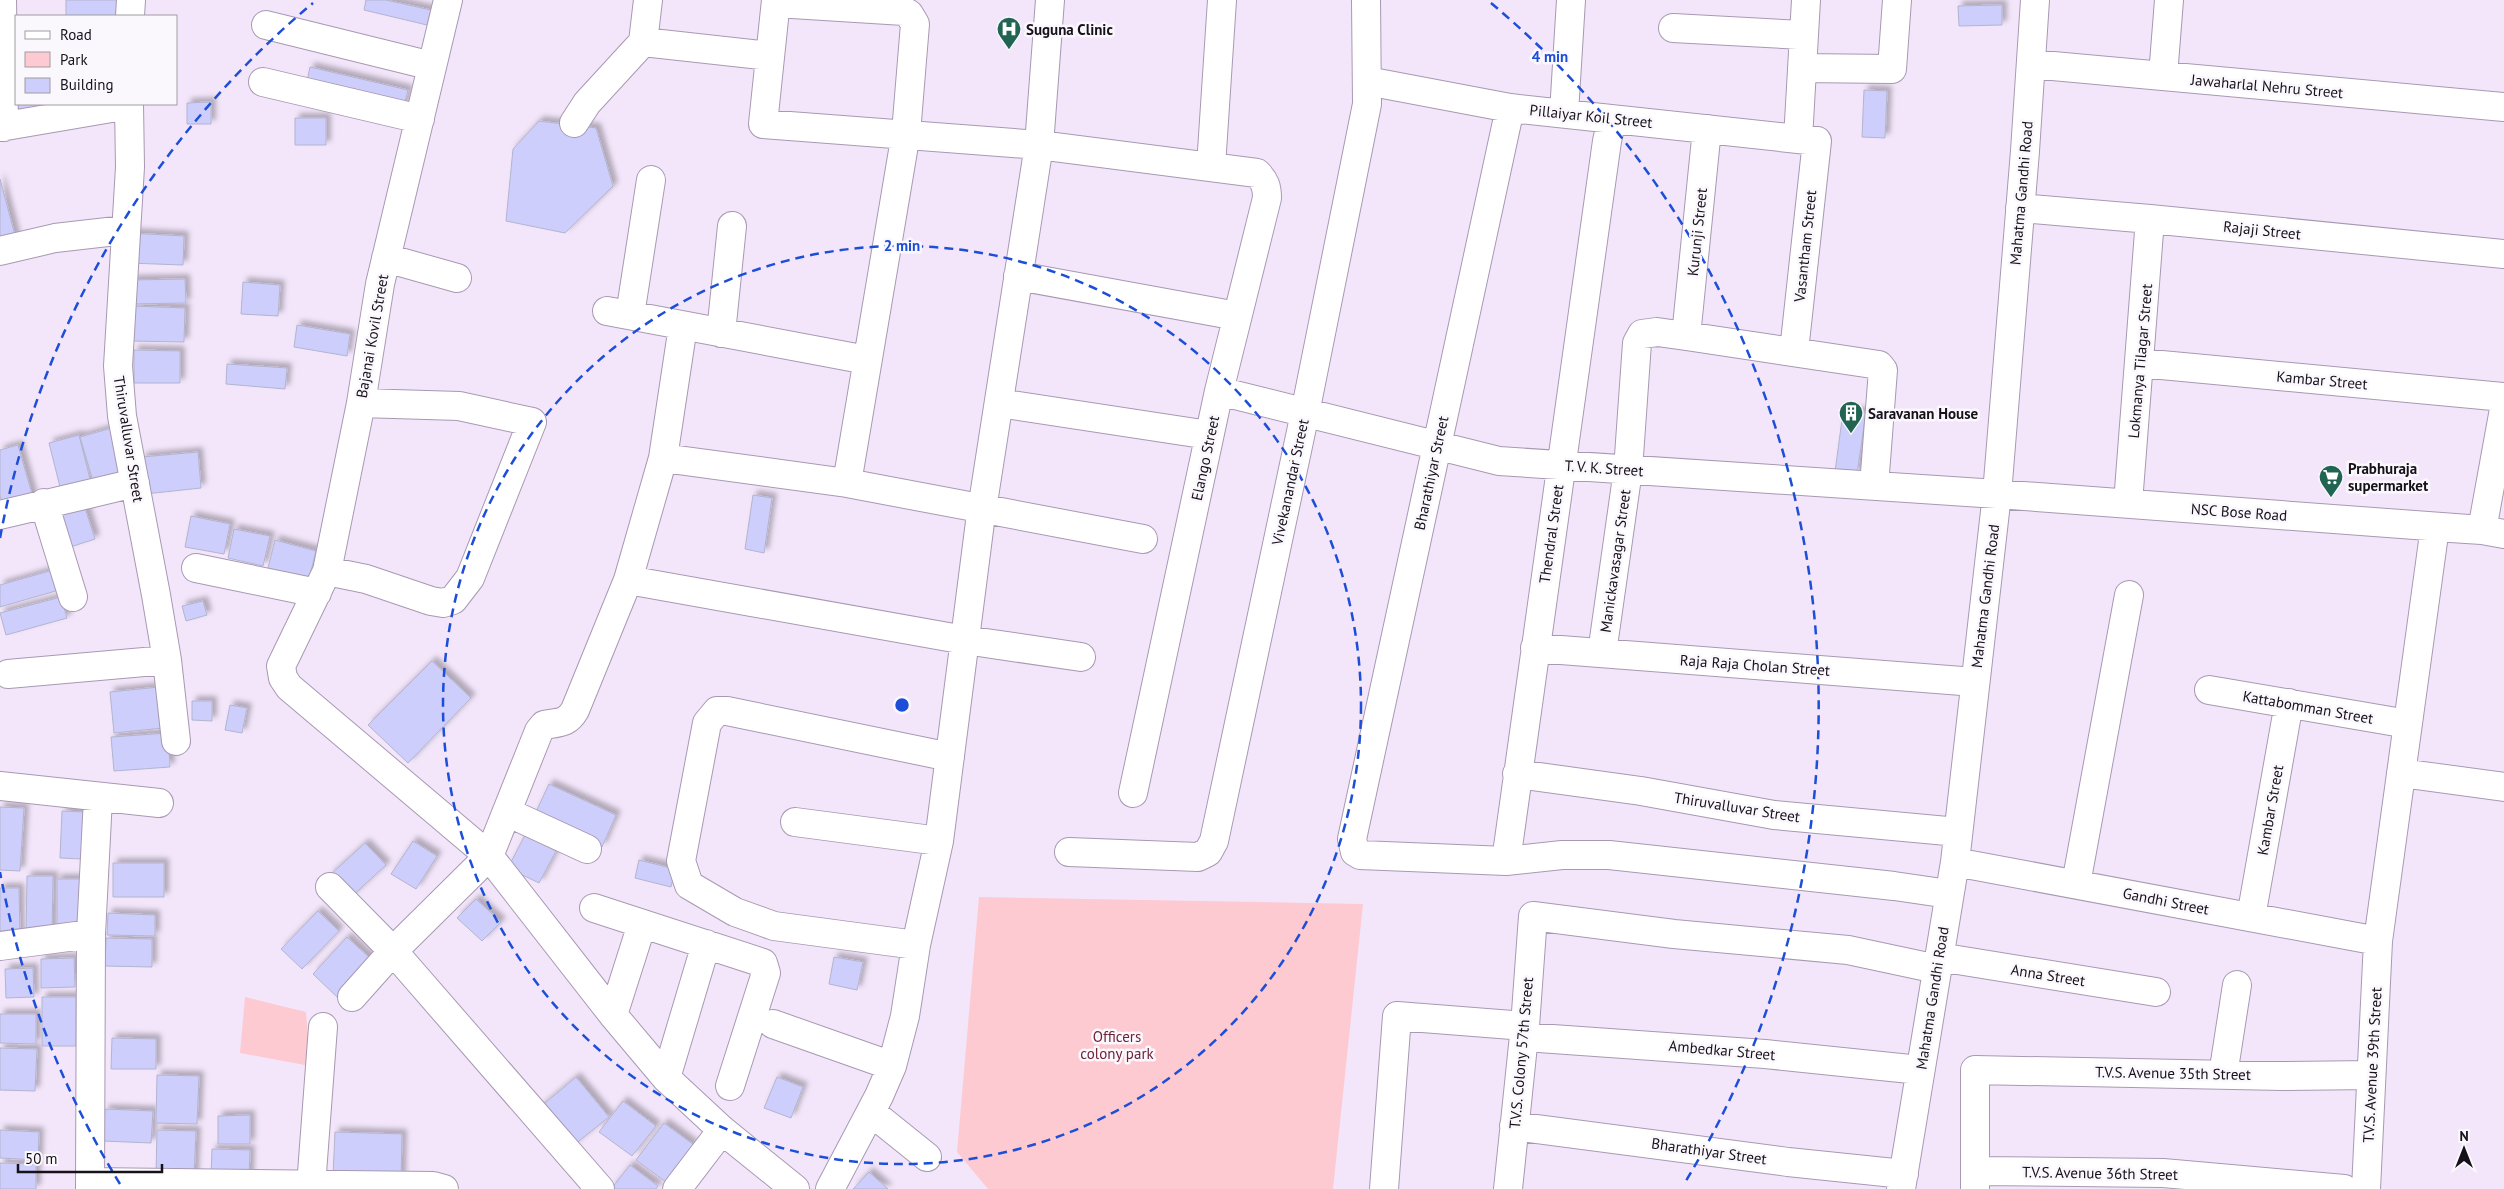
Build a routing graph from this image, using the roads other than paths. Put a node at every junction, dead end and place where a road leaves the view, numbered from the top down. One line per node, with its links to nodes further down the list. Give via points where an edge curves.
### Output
1 (2, 0): 35 (street)
2 (131, 0): 15 (street)
3 (448, 0): 22 (street, Bajanai Kovil Street)
4 (648, 0): 19 (street)
5 (1050, 0): 39 (street)
6 (1222, 0): 40 (street)
7 (1366, 0): 25 (street, Vivekanandar Street)
8 (1571, 0): 31 (street)
9 (1806, 0): 18 (street, Vasantham Street)
10 (1897, 0): 23 (street, via 1892,69)
11 (2035, 0): 21 (street, Mahatma Gandhi Road)
12 (2169, 0): 24 (street)
13 (776, 1): 14 (street, via 904,12); 20 (street)
14 (912, 9): 37 (street, via 915,24)
15 (130, 15)
16 (266, 25): 22 (street)
17 (1673, 28): 18 (street)
18 (1804, 35): 23 (street, Vasantham Street)
19 (643, 42): 20 (street); 34 (street, via 587,103)
20 (770, 56): 37 (street, Elango Street, via 763,124)
21 (2031, 64): 24 (street, Jawaharlal Nehru Street); 42 (street, Mahatma Gandhi Road)
22 (432, 66): 32 (street, Bajanai Kovil Street)
23 (1802, 68): 38 (street, Vasantham Street)
24 (2163, 76): 29 (street, Jawaharlal Nehru Street)
25 (1367, 81): 30 (street, Pillaiyar Koil Street); 63 (street, Vivekanandar Street, via 1367,104)
26 (263, 82): 32 (street)
27 (123, 105): 35 (street)
28 (129, 105): 45 (street, Thiruvalluvar Street, via 130,168)
29 (2504, 107)
30 (1510, 108): 31 (street, Pillaiyar Koil Street); 65 (street, Bharathiyar Street)
31 (1564, 113): 33 (street, Pillaiyar Koil Street)
32 (420, 119): 48 (street, Bajanai Kovil Street)
33 (1612, 119): 36 (street, Pillaiyar Koil Street); 67 (street, Thendral Street)
34 (574, 123)
35 (2, 127)
36 (1707, 129): 38 (street, Pillaiyar Koil Street); 54 (street, Kurunji Street)
37 (906, 133): 39 (street, Elango Street); 56 (street)
38 (1807, 140): 55 (street, Vasantham Street)
39 (1039, 145): 40 (street, Elango Street); 49 (street)
40 (1211, 166): 51 (street, Elango Street, via 1257,173 1267,188)
41 (651, 180): 52 (street, via 619,313)
42 (2020, 208): 43 (street, Rajaji Street); 72 (street, Mahatma Gandhi Road)
43 (2150, 218): 47 (street, Rajaji Street); 57 (street, Lokmanya Tilagar Street)
44 (732, 226): 53 (street)
45 (125, 230): 46 (street, via 55,238); 69 (street, Thiruvalluvar Street, via 118,366 122,416)
46 (0, 251)
47 (2504, 254)
48 (386, 258): 50 (street); 60 (street, Bajanai Kovil Street)
49 (1018, 276): 51 (street); 61 (street)
50 (457, 278)
51 (1237, 316): 58 (street, Elango Street)
52 (683, 326): 53 (street); 66 (street)
53 (721, 333): 56 (street)
54 (1686, 336): 55 (street); 68 (street, Manickavasagar Street, via 1650,333 1639,338)
55 (1794, 351): 71 (street, via 1882,366)
56 (867, 360): 70 (street)
57 (2140, 363): 59 (street, Kambar Street); 74 (street, Lokmanya Tilagar Street)
58 (1219, 391): 63 (street, T. V. K. Street); 64 (street, Elango Street)
59 (2504, 397)
60 (361, 402): 81 (street, Bajanai Kovil Street); 81 (street, via 460,406 532,422 470,578 453,600 443,603 432,601 366,580)
61 (999, 403): 64 (street); 75 (street)
62 (2504, 409): 77 (street)
63 (1305, 413): 65 (street, T. V. K. Street); 108 (street, Vivekanandar Street, via 1214,842 1208,852 1198,857)
64 (1209, 436): 100 (street, Elango Street)
65 (1437, 446): 67 (street, T. V. K. Street, via 1499,461); 110 (street, Bharathiyar Street, via 1352,839 1360,855)
66 (663, 458): 70 (street); 80 (street)
67 (1561, 465): 68 (street, T. V. K. Street); 85 (street, Thendral Street)
68 (1628, 470): 71 (street, T. V. K. Street); 86 (street, Manickavasagar Street)
69 (135, 483): 73 (street); 88 (street, Thiruvalluvar Street)
70 (846, 483): 75 (street)
71 (1874, 486): 72 (street, T. V. K. Street)
72 (1996, 494): 74 (street, NSC Bose Road); 90 (street, Mahatma Gandhi Road)
73 (44, 503): 76 (street); 83 (street)
74 (2128, 503): 77 (street, NSC Bose Road)
75 (982, 510): 78 (street); 84 (street)
76 (0, 515)
77 (2493, 532): 93 (street, T.V.S. Avenue 39th Street, via 2435,526)
78 (1143, 539)
79 (196, 568): 81 (street)
80 (628, 580): 84 (street); 103 (street, via 571,718 544,725 539,731)
81 (322, 582): 109 (street, Bajanai Kovil Street, via 281,666 283,678 289,687)
82 (2129, 595): 112 (street)
83 (73, 597)
84 (965, 640): 87 (street); 95 (street)
85 (1535, 648): 86 (street, Raja Raja Cholan Street); 97 (street, Thendral Street)
86 (1602, 653): 90 (street, Raja Raja Cholan Street)
87 (1081, 657)
88 (167, 660): 89 (street); 94 (street, Thiruvalluvar Street)
89 (8, 674)
90 (1975, 682): 105 (street, Mahatma Gandhi Road)
91 (2209, 690): 92 (street, Kattabomman Street)
92 (2289, 703): 93 (street, Kattabomman Street); 117 (street, Kambar Street)
93 (2408, 724): 96 (street, T.V.S. Avenue 39th Street)
94 (176, 741)
95 (950, 757): 106 (street); 122 (street, via 717,711 707,723 681,860 689,885 735,912 774,926)
96 (2401, 773): 99 (street); 120 (street, T.V.S. Avenue 39th Street)
97 (1517, 774): 105 (street, Thiruvalluvar Street, via 1641,791 1774,815); 110 (street, Thendral Street)
98 (0, 786): 101 (street)
99 (2504, 787)
100 (1133, 793)
101 (98, 798): 102 (street); 119 (street)
102 (158, 803)
103 (507, 812): 107 (street); 109 (street)
104 (795, 822): 106 (street)
105 (1958, 832): 111 (street, Mahatma Gandhi Road)
106 (938, 841): 122 (street)
107 (587, 849)
108 (1069, 852)
109 (489, 856): 124 (street); 129 (street)
110 (1506, 861): 114 (street, via 1562,855 1610,855)
111 (1955, 862): 112 (street, Gandhi Street); 114 (street, Mahatma Gandhi Road)
112 (2076, 884): 117 (street, Gandhi Street)
113 (330, 886): 124 (street)
114 (1949, 894): 125 (street, Mahatma Gandhi Road)
115 (594, 908): 118 (street)
116 (1533, 916): 125 (street, Anna Street, via 1674,934 1848,950); 132 (street, T.V.S. Colony 57th Street)
117 (2251, 917): 120 (street, Gandhi Street)
118 (642, 924): 121 (street); 129 (street)
119 (91, 934): 123 (street); 145 (street)
120 (2378, 941): 136 (street, T.V.S. Avenue 39th Street)
121 (706, 944): 137 (street); 138 (street, via 758,960 766,966)
122 (916, 945): 133 (street, via 905,1016)
123 (0, 946)
124 (393, 951): 128 (street); 148 (street)
125 (1938, 963): 127 (street, Anna Street); 134 (street, Mahatma Gandhi Road)
126 (2238, 986): 135 (street)
127 (2156, 992)
128 (352, 997)
129 (613, 1015): 137 (street)
130 (773, 1024): 133 (street)
131 (323, 1027): 146 (street)
132 (1524, 1031): 134 (street, Ambedkar Street); 140 (street, T.V.S. Colony 57th Street); 152 (street, Ambedkar Street, via 1398,1016)
133 (892, 1066): 139 (street)
134 (1920, 1070): 144 (street, Mahatma Gandhi Road)
135 (2222, 1075): 136 (street, T.V.S. Avenue 35th Street); 143 (street, T.V.S. Avenue 35th Street, via 1975,1070)
136 (2372, 1075): 155 (street, T.V.S. Avenue 39th Street)
137 (666, 1078): 141 (street)
138 (730, 1086)
139 (871, 1112): 142 (street); 151 (street)
140 (1514, 1126): 144 (street, Bharathiyar Street, via 1788,1162); 153 (street, T.V.S. Colony 57th Street)
141 (722, 1130): 149 (street); 150 (street)
142 (927, 1157)
143 (1976, 1180): 154 (street, T.V.S. Avenue 36th Street, via 2162,1173)
144 (1902, 1181)
145 (90, 1185): 146 (street)
146 (311, 1186): 147 (street, via 433,1186)
147 (444, 1189)
148 (600, 1189)
149 (677, 1189)
150 (795, 1189)
151 (830, 1189)
152 (1384, 1189)
153 (1508, 1189)
154 (2344, 1189)
155 (2366, 1189)

